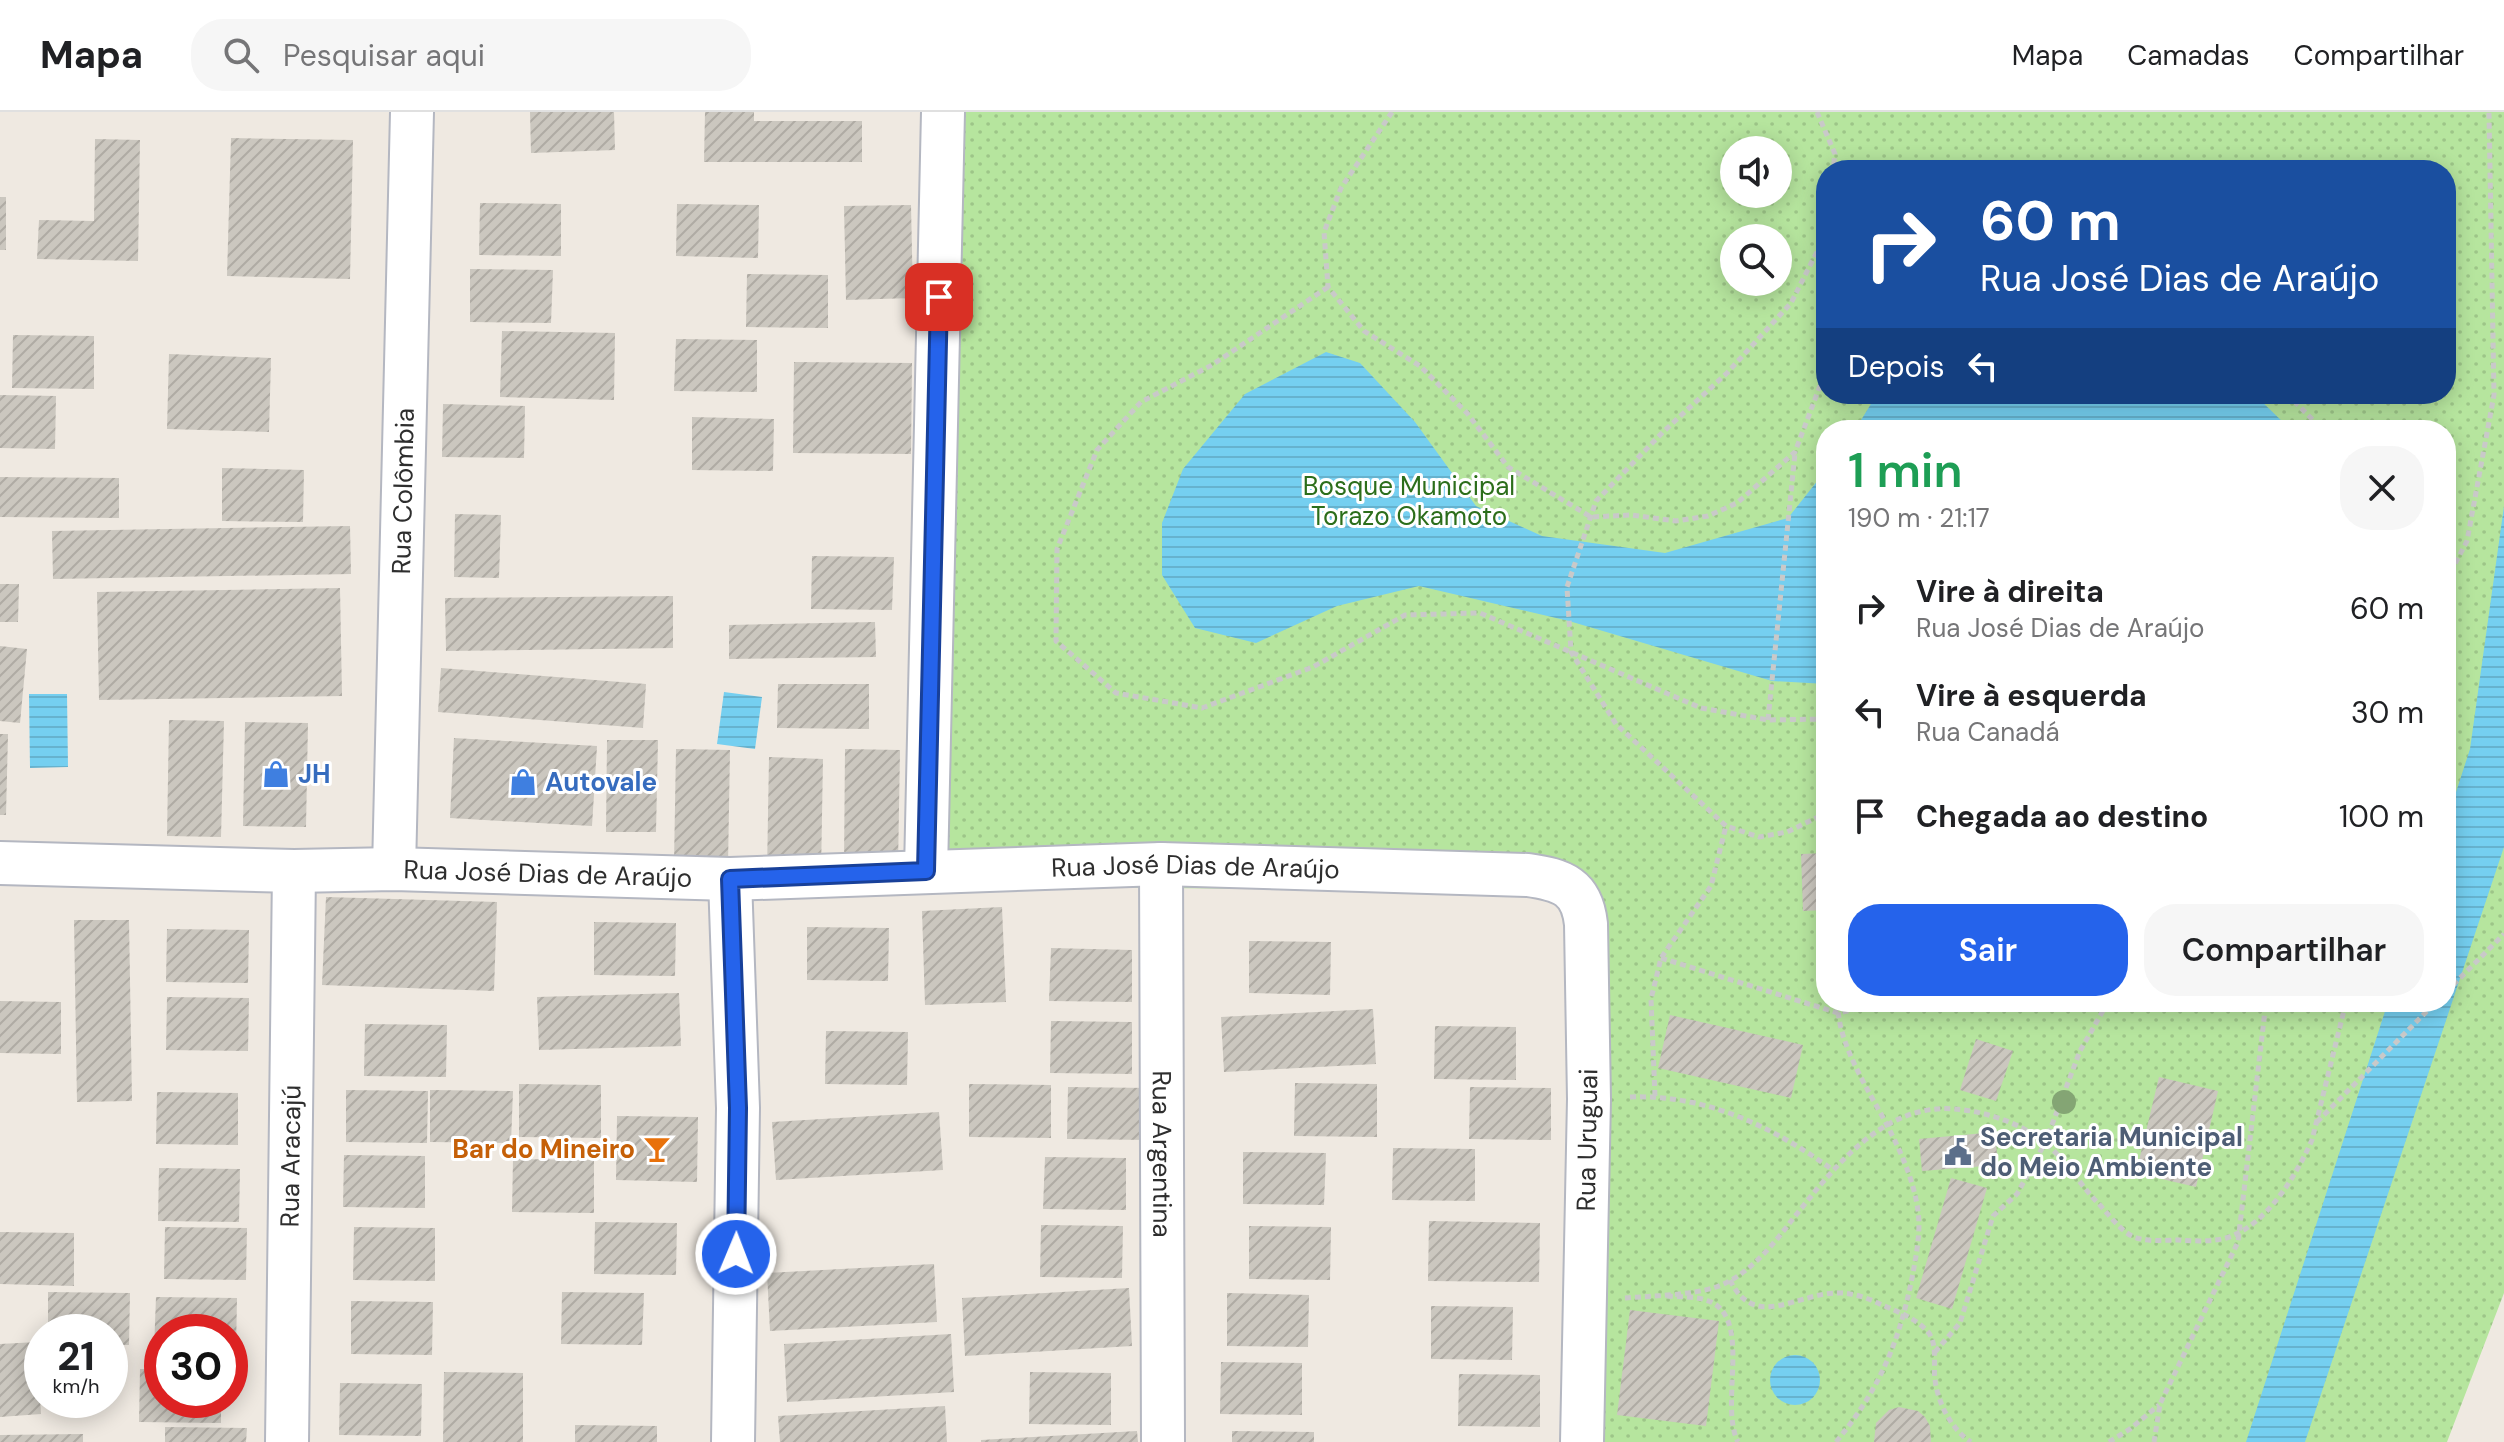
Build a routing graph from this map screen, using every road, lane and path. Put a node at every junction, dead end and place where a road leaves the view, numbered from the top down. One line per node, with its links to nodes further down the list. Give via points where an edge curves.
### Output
1 (412, 112): 22 (street, Rua Colômbia)
2 (943, 112): 24 (street)
3 (1392, 112): 8 (path, via 1341,188 1324,232)
4 (1817, 112): 6 (path)
5 (2489, 112): 14 (path, via 2494,395 2467,541)
6 (1834, 160)
7 (1816, 254): 13 (path, via 1791,303 1596,501)
8 (1328, 287): 13 (path, via 1364,331 1420,366 1467,413 1508,467); 15 (path, via 1212,365 1141,402 1097,450 1057,549 1056,641 1116,693 1202,708 1313,667 1405,615 1480,613)
9 (1816, 396): 12 (path)
10 (2297, 404): 11 (path)
11 (2313, 420)
12 (1795, 452): 13 (path, via 1737,503 1708,516 1676,521); 17 (path)
13 (1591, 517): 15 (path, via 1567,587)
14 (2456, 562)
15 (1571, 652): 17 (path, via 1701,708); 19 (path, via 1616,724)
16 (1816, 719): 17 (path)
17 (1768, 720)
18 (1816, 818): 19 (path, via 1787,832 1759,837)
19 (1726, 826): 28 (path, via 1711,886)
20 (0, 863): 23 (street, Rua José Dias de Araújo)
21 (1161, 864): 24 (street, Rua José Dias de Araújo); 25 (street, Rua José Dias de Araújo); 53 (street, Rua Argentina)
22 (394, 869): 23 (street, Rua José Dias de Araújo); 26 (street, Rua José Dias de Araújo)
23 (294, 871): 51 (street, Rua Aracajú)
24 (926, 871): 26 (street, Rua José Dias de Araújo)
25 (1528, 875): 39 (street, Rua Uruguai, via 1565,885 1584,905)
26 (730, 879): 52 (street, via 738,1108)
27 (2504, 934): 29 (path)
28 (1661, 958): 30 (path); 38 (path, via 1651,999)
29 (2456, 982)
30 (1816, 1006)
31 (1835, 1012): 37 (path)
32 (1843, 1012): 37 (path)
33 (2102, 1012): 42 (path, via 2080,1051)
34 (2265, 1012): 44 (path)
35 (2344, 1012): 40 (path)
36 (2426, 1012): 40 (path)
37 (1838, 1013): 41 (path, via 1855,1067)
38 (1655, 1096): 39 (path); 43 (path, via 1702,1104 1758,1123)
39 (1589, 1099): 47 (street, Rua Uruguai)
40 (2316, 1123): 44 (path, via 2292,1180)
41 (1887, 1126): 42 (path, via 1928,1108 1958,1109 1994,1118); 43 (path); 48 (path, via 1907,1166 1918,1213)
42 (2045, 1143): 44 (path, via 2132,1236 2211,1241); 49 (path, via 2017,1194 1993,1216 1960,1323)
43 (1833, 1170): 45 (path, via 1770,1249)
44 (2239, 1232): 50 (path)
45 (1730, 1280): 46 (path, via 1715,1288); 48 (path, via 1737,1295 1763,1308 1838,1293 1861,1296)
46 (1658, 1295): 47 (path); 55 (path, via 1709,1301 1730,1322 1733,1432)
47 (1585, 1301): 54 (street, Rua Uruguai)
48 (1905, 1315): 49 (path, via 1929,1333); 56 (path, via 1877,1386)
49 (1935, 1352): 57 (path, via 1941,1405)
50 (2160, 1404): 58 (path); 59 (path)
51 (287, 1442)
52 (733, 1442)
53 (1163, 1442)
54 (1582, 1442)
55 (1738, 1442)
56 (1836, 1442)
57 (1971, 1442)
58 (2109, 1442)
59 (2154, 1442)

